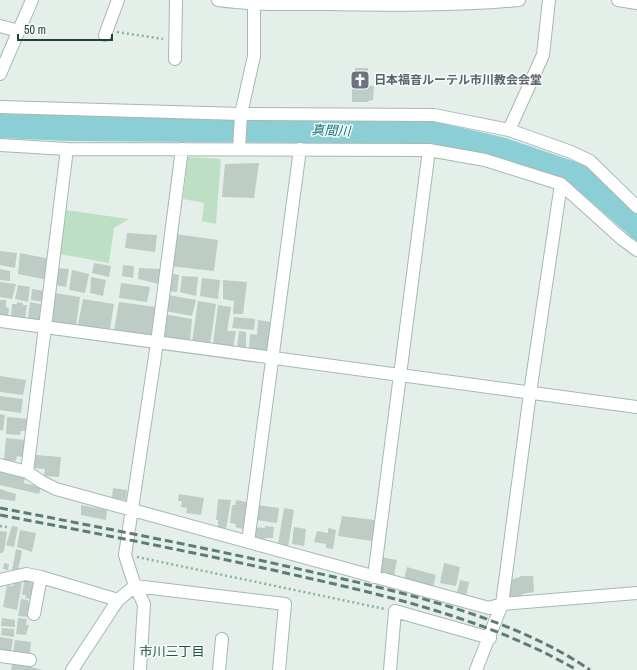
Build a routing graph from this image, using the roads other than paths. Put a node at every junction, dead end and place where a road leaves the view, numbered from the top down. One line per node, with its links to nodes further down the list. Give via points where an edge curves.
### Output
1 (32, 0): 13 (street)
2 (118, 0): 14 (street)
3 (176, 0): 15 (street)
4 (218, 0): 8 (street)
5 (519, 0): 10 (street, via 472,4)
6 (549, 0): 19 (street, via 543,55)
7 (618, 0): 11 (street)
8 (256, 2): 9 (street); 18 (street, via 254,56)
9 (339, 2): 10 (street)
10 (434, 2)
11 (637, 2)
12 (0, 26): 13 (street)
13 (19, 31): 16 (street)
14 (106, 33)
15 (175, 59)
16 (0, 74)
17 (0, 107): 18 (street)
18 (241, 114): 19 (street, via 434,115); 23 (street)
19 (508, 130): 27 (street, via 590,161)
20 (0, 145): 21 (street)
21 (68, 148): 22 (street); 30 (street)
22 (182, 149): 23 (street); 31 (street)
23 (239, 149): 24 (street)
24 (300, 149): 25 (street); 32 (street)
25 (429, 150): 26 (street, via 486,160); 33 (street)
26 (561, 184): 28 (street); 34 (street)
27 (637, 207)
28 (637, 250)
29 (0, 322): 30 (street)
30 (46, 328): 31 (street); 37 (street)
31 (157, 343): 32 (street); 38 (street)
32 (273, 358): 33 (street); 39 (street)
33 (400, 376): 34 (street); 41 (street)
34 (530, 393): 35 (street); 47 (street)
35 (637, 407)
36 (0, 465): 37 (street)
37 (27, 472): 38 (street, via 56,489)
38 (132, 510): 39 (street); 44 (street, via 125,555)
39 (248, 542): 41 (street)
40 (41, 577): 42 (street, via 26,574); 46 (street); 48 (street)
41 (374, 578): 47 (street, via 489,608)
42 (0, 580): 43 (street)
43 (0, 585)
44 (135, 586): 46 (street); 54 (street, via 144,604); 56 (street, via 285,604)
45 (637, 593): 47 (street)
46 (118, 600): 53 (street)
47 (502, 604): 49 (street)
48 (34, 614)
49 (490, 638): 57 (street, via 395,611); 58 (street)
50 (222, 639): 55 (street)
51 (0, 656): 52 (street)
52 (30, 660)
53 (72, 670)
54 (140, 670)
55 (219, 670)
56 (279, 670)
57 (390, 670)
58 (476, 670)

